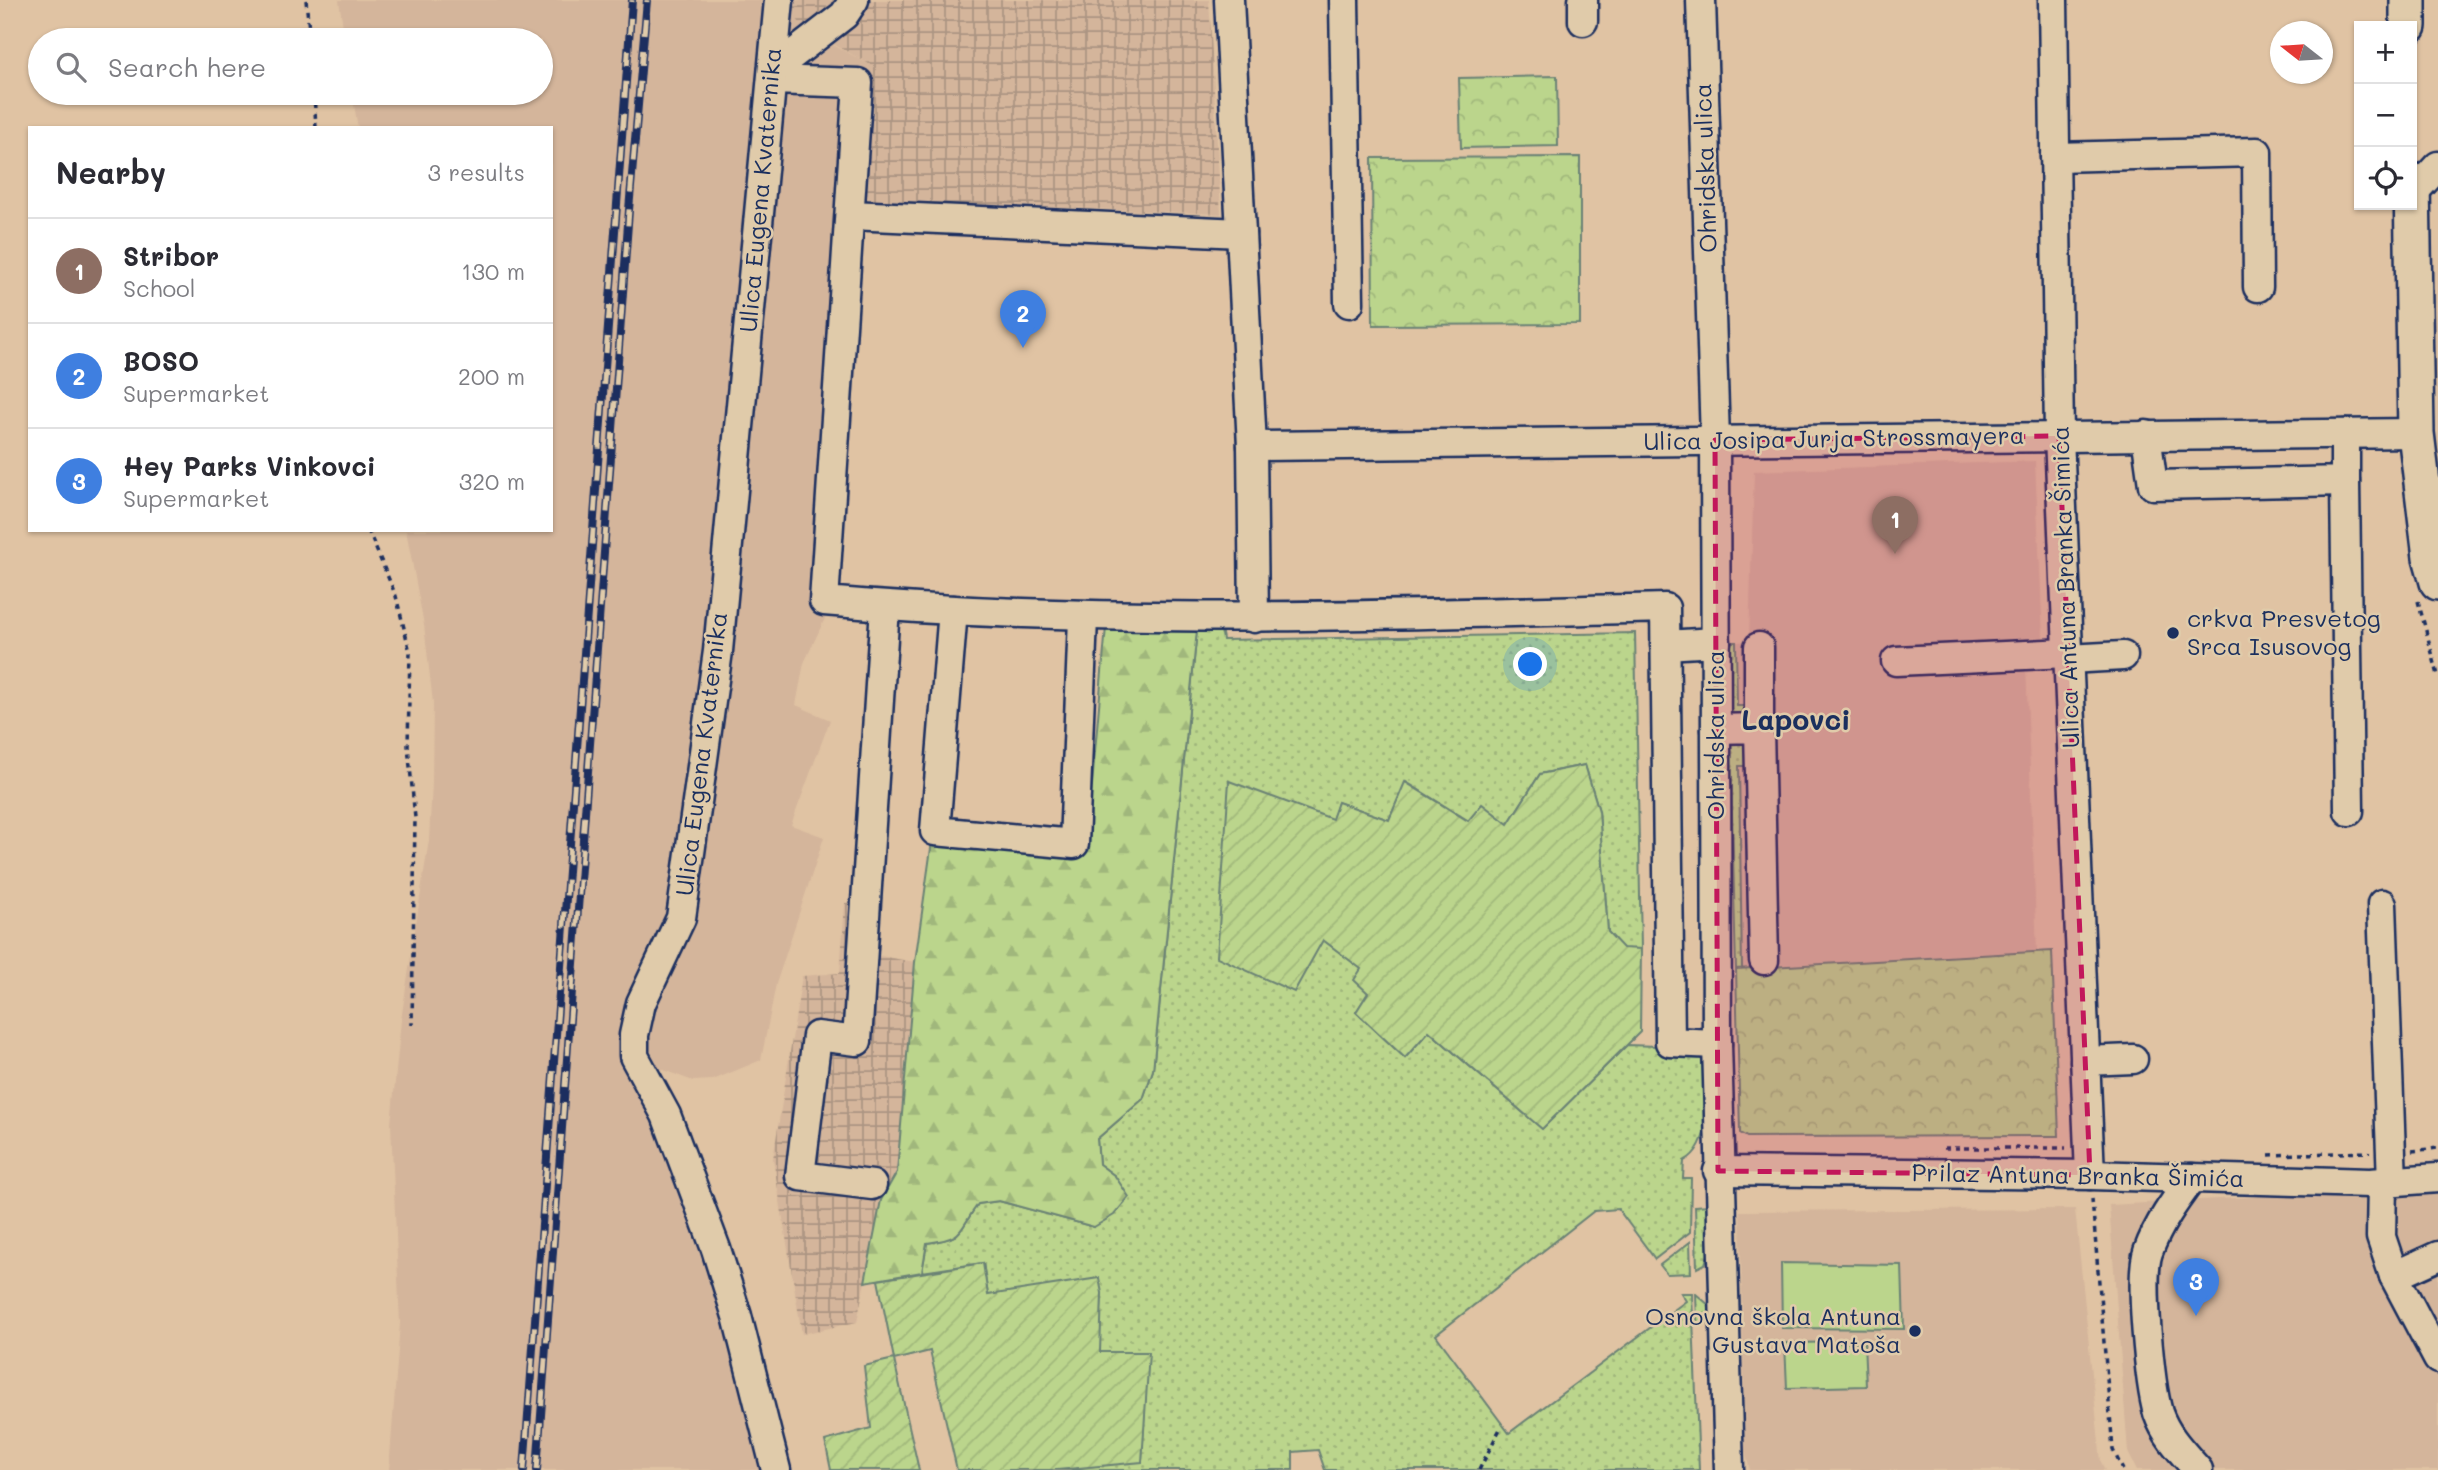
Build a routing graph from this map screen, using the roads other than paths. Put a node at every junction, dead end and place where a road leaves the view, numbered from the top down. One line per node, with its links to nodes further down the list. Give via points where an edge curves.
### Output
1 (854, 0): 9 (street, via 844,15)
2 (1229, 0): 15 (street)
3 (1344, 0): 17 (street)
4 (1701, 0): 22 (street, Ohridska ulica)
5 (2053, 0): 10 (street, Ulica Antuna Branka Šimića)
6 (2408, 0): 8 (main road)
7 (779, 3): 9 (street, Ulica Eugena Kvaternika)
8 (2408, 21)
9 (772, 75): 14 (street, via 858,83); 53 (street, Ulica Eugena Kvaternika, via 718,651 681,918 641,1003 634,1035 635,1056 666,1115 716,1249)
10 (2055, 157): 16 (street, via 2257,152); 21 (street, Ulica Antuna Branka Šimića)
11 (2438, 166): 12 (street)
12 (2417, 189)
13 (2412, 210): 18 (main road)
14 (850, 215): 15 (street); 26 (street, via 824,601)
15 (1241, 233): 23 (street)
16 (2258, 287)
17 (1349, 303)
18 (2416, 433): 19 (street, Ulica Josipa Jurja Strossmayera); 25 (main road)
19 (2345, 434): 20 (street, Ulica Josipa Jurja Strossmayera); 24 (street)
20 (2146, 435): 21 (street, Ulica Josipa Jurja Strossmayera); 24 (street, via 2153,485)
21 (2059, 436): 22 (street, Ulica Josipa Jurja Strossmayera); 33 (street, Ulica Antuna Branka Šimića)
22 (1716, 440): 23 (street, Ulica Josipa Jurja Strossmayera); 30 (street, Ohridska ulica)
23 (1252, 446): 29 (street)
24 (2346, 481): 38 (street)
25 (2438, 582)
26 (884, 607): 27 (street); 49 (street, via 857,1041 817,1036 800,1176)
27 (953, 610): 28 (street); 28 (street, via 935,831 1074,844)
28 (1083, 618): 29 (street)
29 (1254, 618): 31 (street, via 1665,608)
30 (1716, 642): 31 (street); 37 (street, Ohridska ulica)
31 (1665, 645): 41 (street, via 1670,1042)
32 (1759, 647): 36 (street)
33 (2068, 656): 34 (street); 35 (street); 43 (street, Ulica Antuna Branka Šimića)
34 (2123, 656)
35 (1896, 661)
36 (1759, 728): 37 (street); 40 (street)
37 (1716, 729): 41 (street, Ohridska ulica)
38 (2348, 811)
39 (2382, 904): 48 (street)
40 (1764, 960)
41 (1717, 1044): 44 (street, Ohridska ulica)
42 (2133, 1059): 43 (street)
43 (2085, 1061): 45 (street, Ulica Antuna Branka Šimića)
44 (1718, 1171): 45 (street, Prilaz Antuna Branka Šimića); 54 (street, Ohridska ulica)
45 (2090, 1175): 46 (street, Prilaz Antuna Branka Šimića)
46 (2192, 1178): 48 (street, Prilaz Antuna Branka Šimića); 55 (street, via 2168,1210 2147,1255 2145,1315 2158,1412 2171,1440)
47 (2438, 1178): 48 (street, Prilaz Antuna Branka Šimića)
48 (2387, 1182): 51 (street, via 2381,1237)
49 (872, 1185)
50 (2438, 1256): 51 (street)
51 (2395, 1276): 52 (street)
52 (2438, 1359)
53 (776, 1470)
54 (1729, 1470)
55 (2198, 1470)

